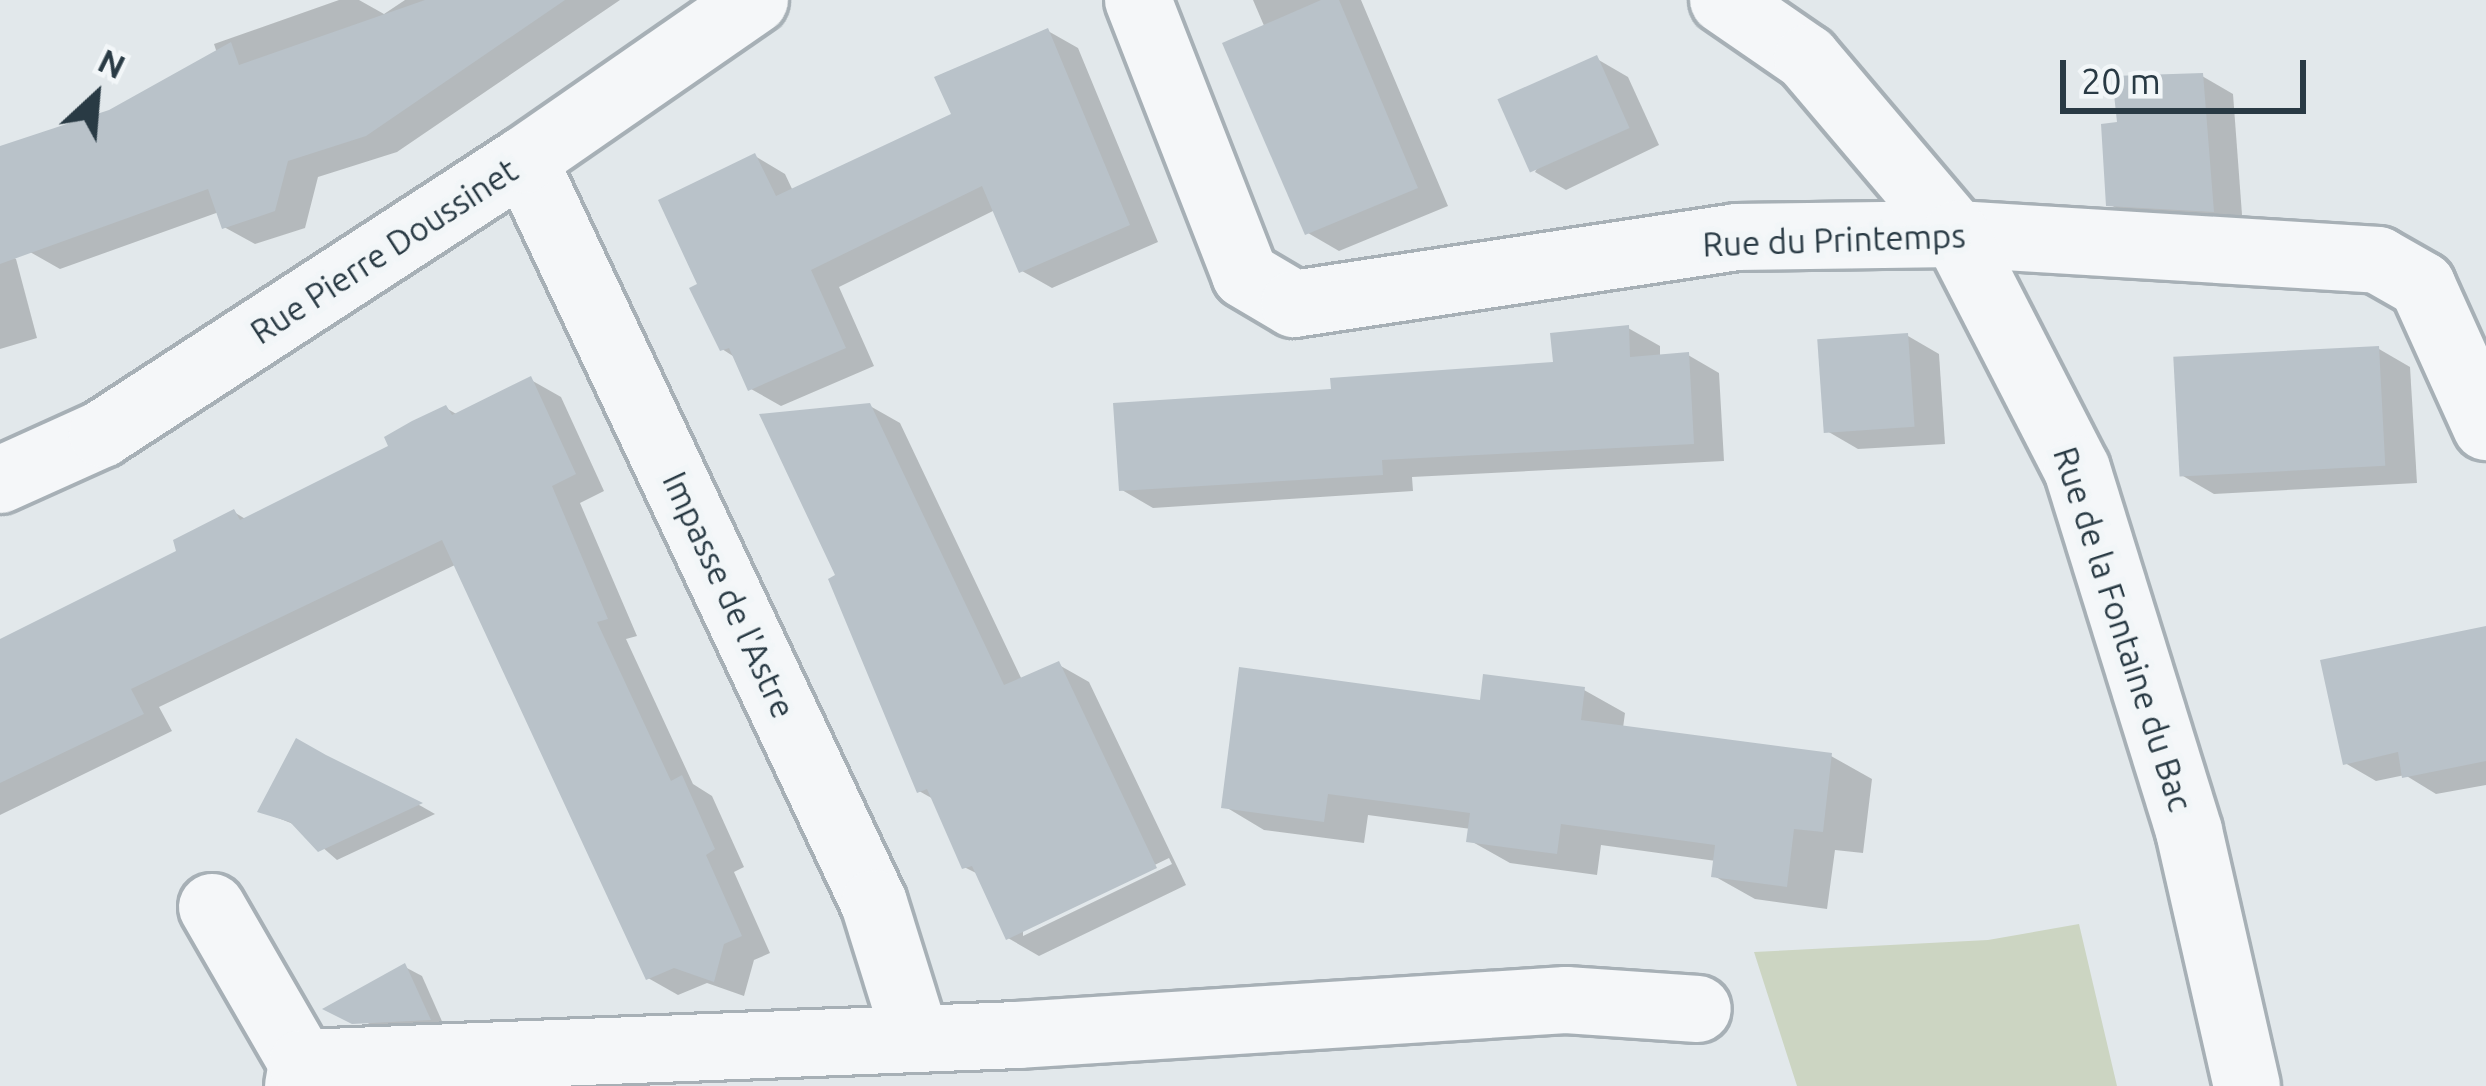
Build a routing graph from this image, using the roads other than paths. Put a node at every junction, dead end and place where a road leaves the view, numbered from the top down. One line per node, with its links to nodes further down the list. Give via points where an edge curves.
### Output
1 (755, 0): 4 (street, Rue Pierre Doussinet)
2 (1138, 0): 5 (street, Rue du Printemps, via 1245,275 1294,304 1736,237)
3 (1723, 0): 5 (street, Rue de la Fontaine du Bac, via 1807,58)
4 (524, 160): 7 (street, Rue Pierre Doussinet, via 102,434); 10 (street, Impasse de l'Astre, via 874,903)
5 (1956, 234): 6 (street, Rue du Printemps, via 2378,260 2422,285); 12 (street, Rue de la Fontaine du Bac, via 2077,469 2189,831)
6 (2486, 427)
7 (0, 480)
8 (212, 907): 11 (street)
9 (1698, 1009): 10 (street, via 1567,1000)
10 (916, 1038): 11 (street)
11 (300, 1075)
12 (2247, 1086)

